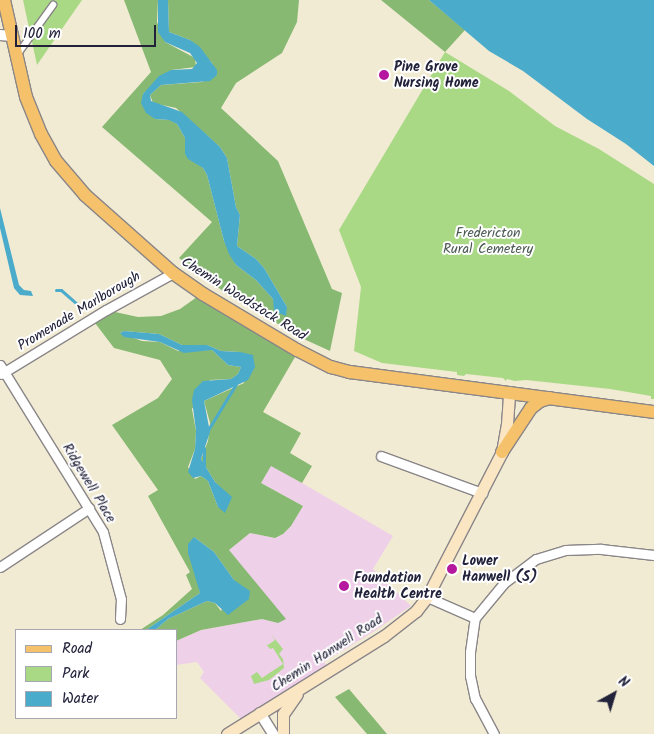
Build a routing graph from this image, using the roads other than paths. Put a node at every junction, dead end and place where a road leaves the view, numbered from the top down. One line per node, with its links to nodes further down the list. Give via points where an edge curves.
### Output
1 (4, 0): 3 (main road, Chemin Woodstock Road)
2 (53, 2): 4 (street)
3 (6, 36): 4 (main road, Chemin Woodstock Road)
4 (16, 57): 5 (main road, Chemin Woodstock Road, via 26,97 56,161 85,195)
5 (174, 274): 6 (street, Promenade Marlborough); 7 (main road, Chemin Woodstock Road, via 271,336 331,367 375,376)
6 (2, 371): 13 (street, Ridgewell Place)
7 (509, 392): 8 (main road, Chemin Woodstock Road); 10 (main road, Chemin Hanwell Road)
8 (552, 398): 9 (main road, Chemin Woodstock Road); 10 (main road, via 531,408)
9 (654, 412)
10 (502, 452): 12 (main road, Chemin Hanwell Road)
11 (381, 456): 12 (street)
12 (482, 493): 16 (main road, Chemin Hanwell Road)
13 (89, 508): 15 (street); 18 (street, Ridgewell Place, via 103,532 121,599)
14 (654, 555): 17 (street, via 589,548 553,552 536,559 512,576)
15 (0, 567)
16 (427, 597): 17 (street); 19 (main road, Chemin Hanwell Road, via 416,611 384,636)
17 (475, 618): 25 (street, via 470,676 478,705)
18 (120, 619)
19 (302, 687): 20 (main road, Chemin Hanwell Road); 24 (main road, via 282,714)
20 (260, 713): 21 (main road, Chemin Hanwell Road); 23 (street)
21 (227, 734): 22 (main road)
22 (240, 734)
23 (273, 734)
24 (283, 734)
25 (494, 734)

